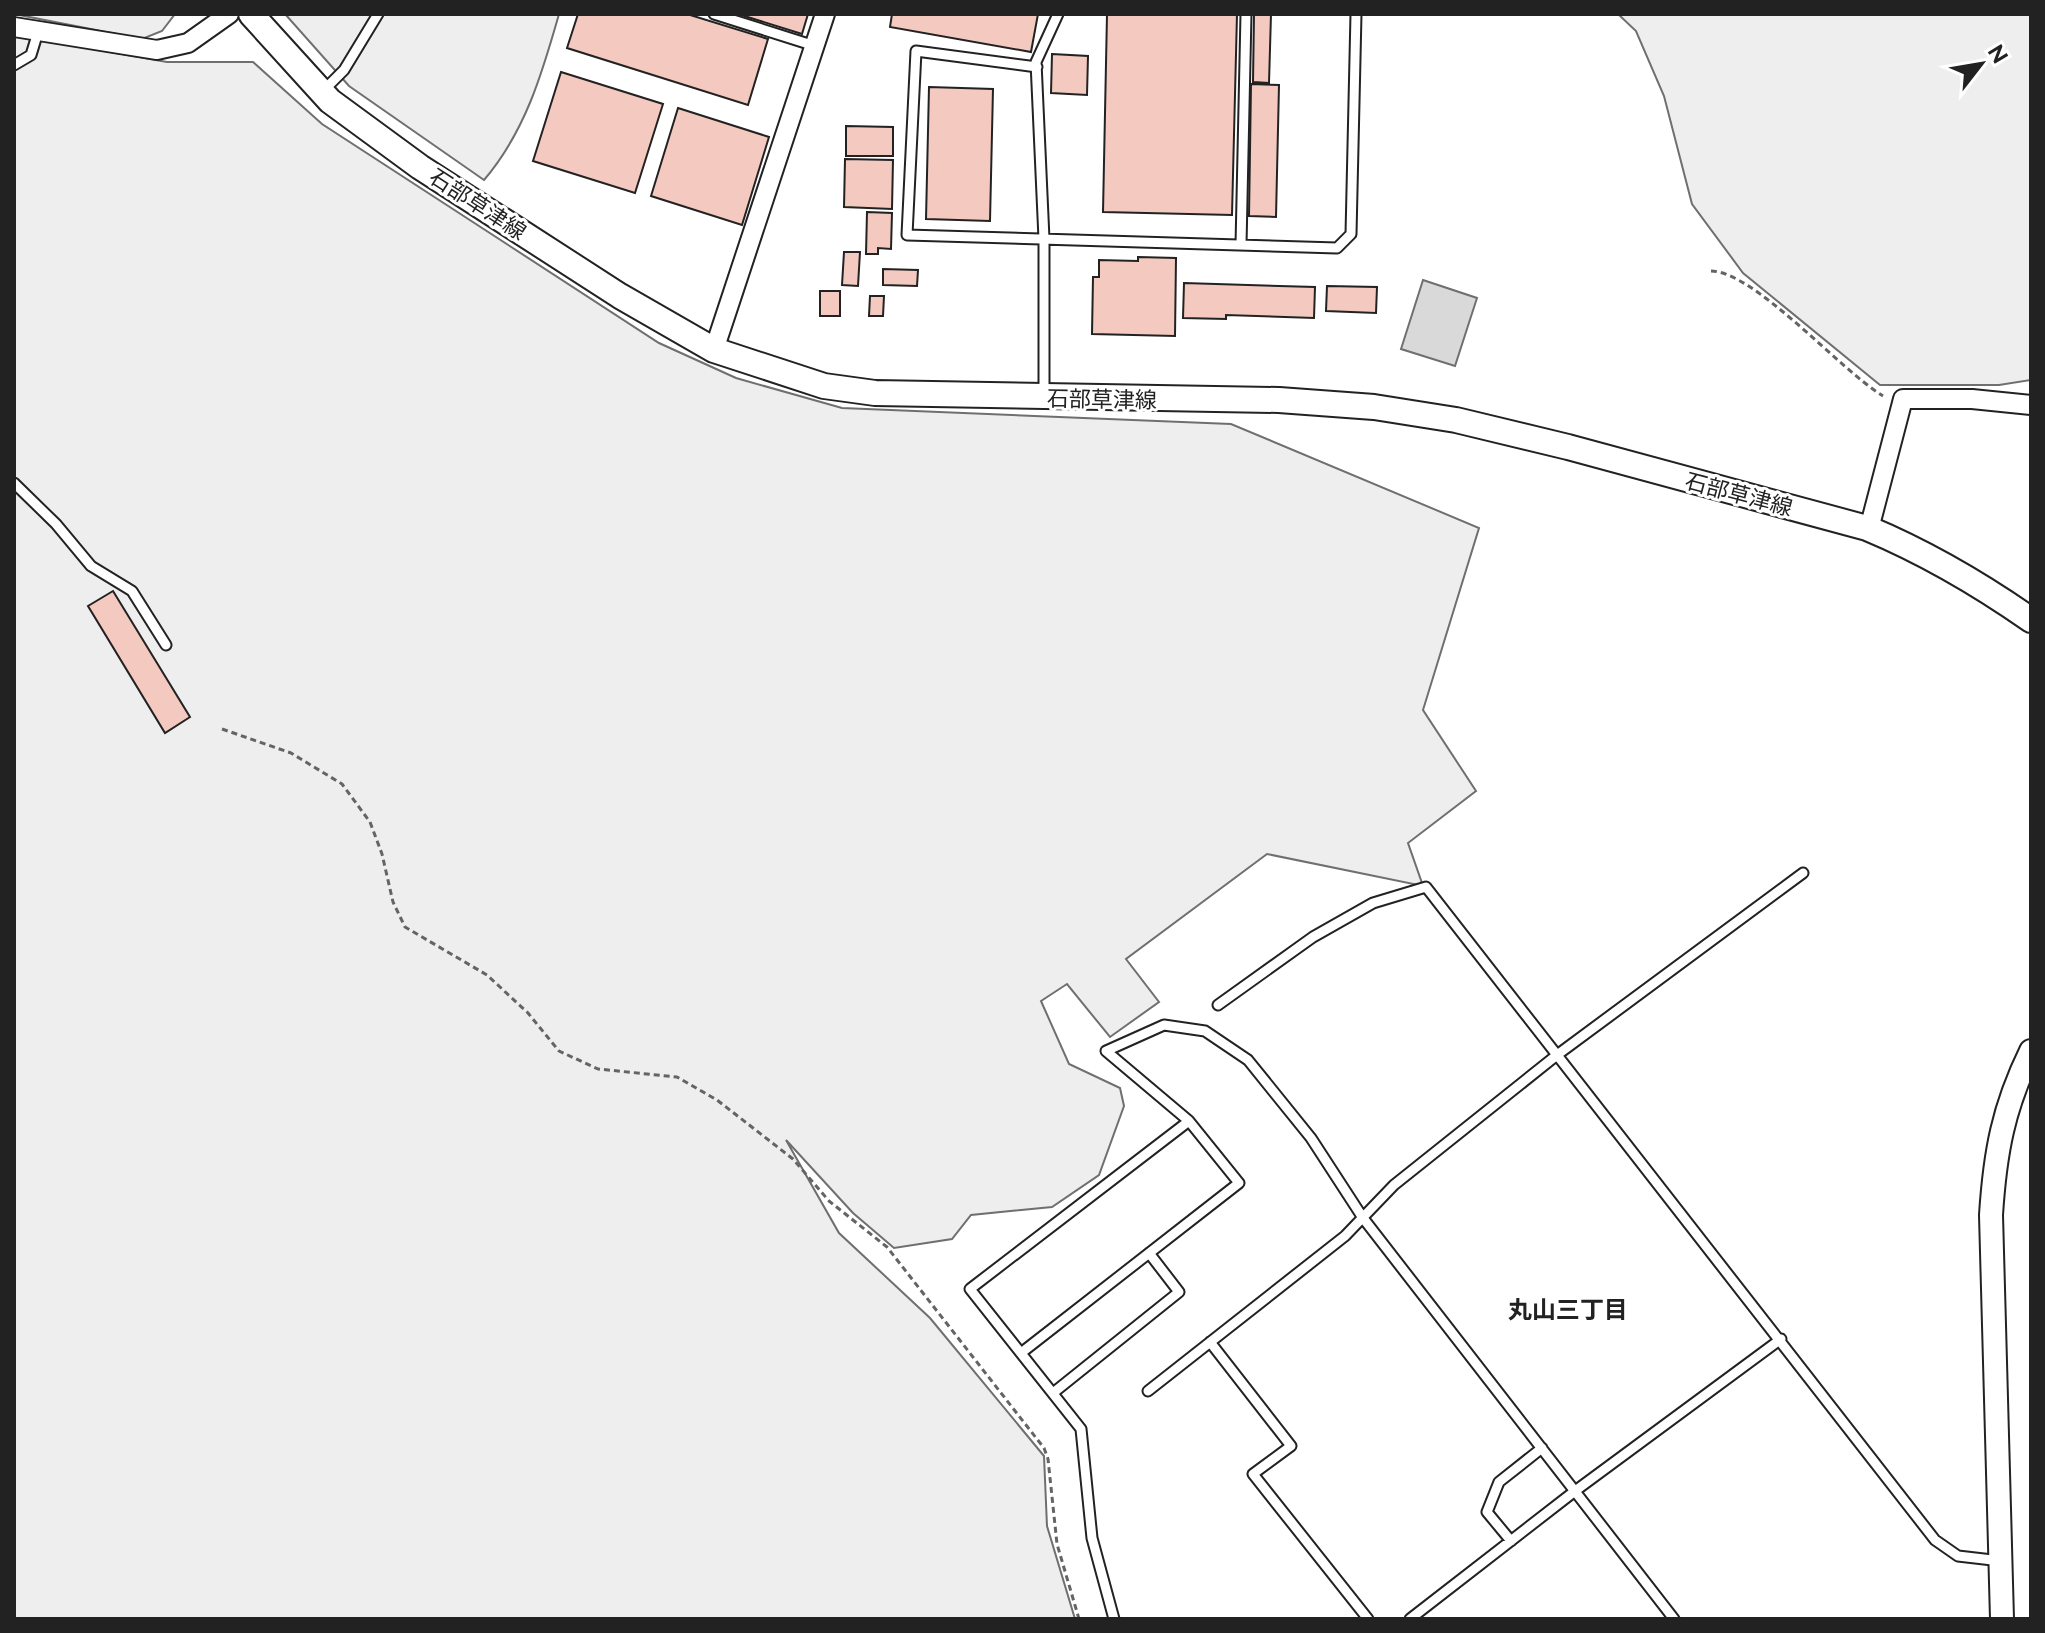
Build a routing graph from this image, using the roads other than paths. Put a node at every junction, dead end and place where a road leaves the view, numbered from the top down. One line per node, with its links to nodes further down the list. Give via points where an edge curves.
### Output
1 (229, 14): 10 (street, via 188,43 157,50)
2 (251, 14): 14 (main road, 石部草津線)
3 (378, 14): 14 (lane, via 344,70)
4 (714, 14): 11 (lane)
5 (825, 14): 11 (street)
6 (1058, 14): 13 (lane)
7 (1246, 14): 16 (lane)
8 (1356, 14): 16 (lane, via 1351,234 1337,248)
9 (14, 27): 10 (street)
10 (38, 32): 12 (lane, via 31,55)
11 (815, 46): 17 (street)
12 (14, 65)
13 (1037, 67): 15 (lane); 15 (lane, via 916,51 907,235)
14 (322, 92): 17 (main road, 石部草津線, via 420,167)
15 (1044, 239): 16 (lane); 18 (lane)
16 (1241, 245)
17 (714, 350): 18 (main road, 石部草津線, via 824,386 890,394)
18 (1044, 398): 21 (main road, 石部草津線, via 1279,400 1456,420)
19 (2031, 405): 21 (street, via 1903,399)
20 (14, 483): 23 (lane, via 91,566 132,591)
21 (1869, 529): 22 (main road, 石部草津線, via 1969,577)
22 (2031, 620)
23 (166, 645)
24 (1803, 873): 27 (lane)
25 (1218, 1005): 27 (lane, via 1313,937 1373,903 1426,887)
26 (2031, 1051): 39 (street, via 2000,1126 1991,1215)
27 (1557, 1055): 29 (lane, via 1394,1185); 31 (lane)
28 (1189, 1121): 29 (lane, via 1106,1051 1164,1025 1205,1031 1248,1060 1311,1138); 30 (lane, via 1239,1183); 33 (lane, via 970,1289)
29 (1363, 1218): 32 (lane); 36 (lane)
30 (1149, 1253): 33 (lane); 35 (lane, via 1179,1292)
31 (1781, 1339): 37 (lane); 39 (lane, via 1935,1540 1958,1556)
32 (1210, 1342): 34 (lane); 41 (lane, via 1291,1446 1253,1474)
33 (1021, 1353): 35 (lane)
34 (1148, 1391)
35 (1053, 1393): 40 (lane, via 1081,1429 1092,1538)
36 (1542, 1448): 37 (lane); 38 (lane, via 1499,1482 1487,1512)
37 (1575, 1491): 38 (lane); 43 (lane)
38 (1511, 1541): 42 (lane)
39 (2001, 1561): 44 (street)
40 (1114, 1619)
41 (1368, 1619)
42 (1410, 1619)
43 (1674, 1619)
44 (2002, 1619)

